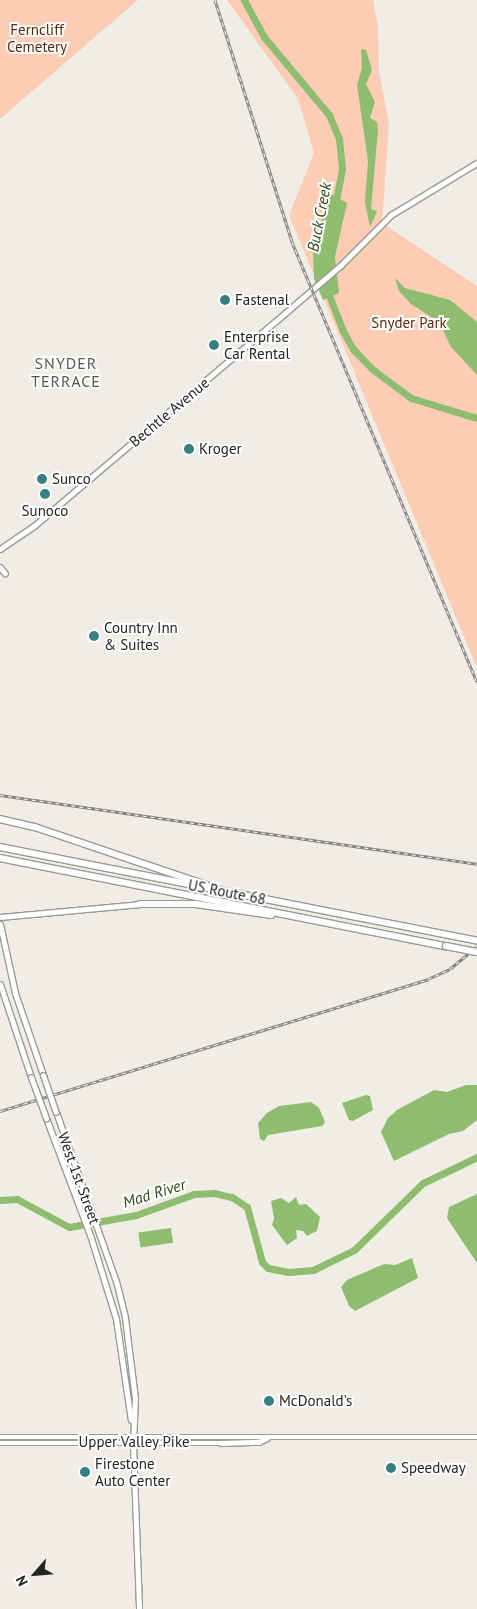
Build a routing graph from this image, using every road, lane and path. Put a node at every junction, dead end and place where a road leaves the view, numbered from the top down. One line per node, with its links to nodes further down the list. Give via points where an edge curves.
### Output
1 (477, 163): 2 (street, Bechtle Avenue, via 422,193 382,223 316,287 34,526)
2 (0, 548)
3 (0, 567): 4 (street)
4 (5, 573)
5 (0, 819): 8 (highway, via 35,827)
6 (0, 847): 8 (highway, US Route 68)
7 (0, 858): 11 (highway, US Route 68)
8 (224, 892): 13 (highway, US Route 68)
9 (140, 904): 10 (street); 11 (highway, via 196,904)
10 (0, 917)
11 (304, 918): 14 (highway, US Route 68, bridge)
12 (0, 924): 17 (main road, West 1st Street, bridge, via 15,993 100,1235 125,1318 135,1398)
13 (477, 941)
14 (477, 952)
15 (0, 984): 17 (main road, West 1st Street, bridge, via 116,1319)
16 (200, 1434): 17 (street, Upper Valley Pike); 19 (street, Upper Valley Pike); 22 (street, via 193,1441)
17 (133, 1435): 18 (street, Upper Valley Pike); 23 (main road, West 1st Street)
18 (0, 1436)
19 (267, 1438): 20 (street, Upper Valley Pike); 22 (street, Upper Valley Pike, via 259,1442)
20 (477, 1438)
21 (0, 1443): 23 (street, Upper Valley Pike)
22 (168, 1443): 23 (street, Upper Valley Pike)
23 (133, 1444): 24 (main road, West 1st Street)
24 (139, 1609)

